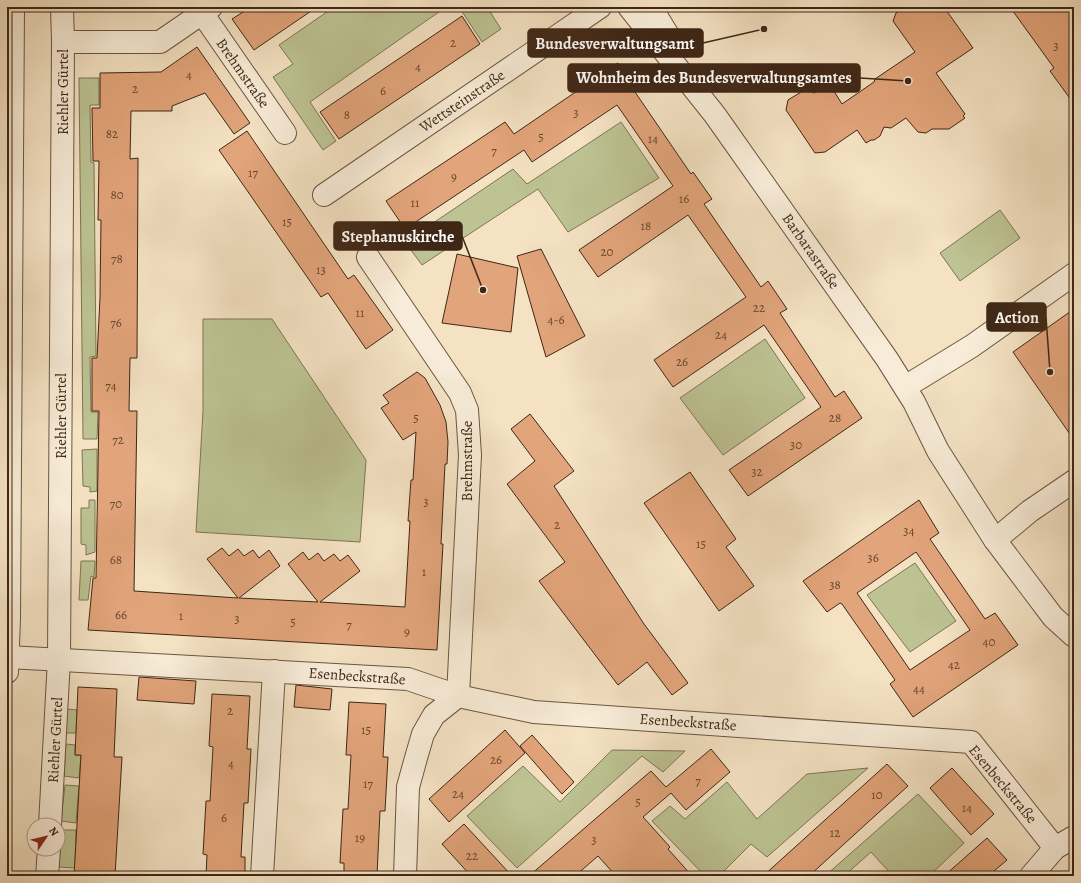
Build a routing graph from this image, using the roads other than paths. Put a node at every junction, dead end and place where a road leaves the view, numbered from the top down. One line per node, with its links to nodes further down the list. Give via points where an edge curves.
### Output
1 (13, 7): 16 (street)
2 (62, 7): 7 (street, Riehler Gürtel)
3 (600, 7): 10 (street, Wettsteinstraße)
4 (629, 7): 8 (street, Barbarastraße)
5 (651, 7): 8 (street, Barbarastraße)
6 (206, 10): 7 (street, via 160,42); 9 (street, Brehmstraße)
7 (63, 42): 18 (street, Riehler Gürtel)
8 (715, 115): 13 (street, Barbarastraße)
9 (285, 133)
10 (324, 195)
11 (368, 257): 21 (street, Brehmstraße, via 460,393 467,410 470,455)
12 (1074, 274): 13 (street, via 972,346)
13 (905, 387): 15 (street, Barbarastraße, via 938,451)
14 (1073, 480): 15 (street)
15 (995, 540): 17 (street, Barbarastraße, via 1052,617)
16 (8, 618): 19 (street)
17 (1074, 636)
18 (59, 659): 19 (street, Esenbeckstraße); 20 (street, Esenbeckstraße); 22 (street, Riehler Gürtel)
19 (7, 664)
20 (274, 671): 21 (street, Esenbeckstraße, via 408,679); 27 (street)
21 (458, 696): 24 (street, Esenbeckstraße, via 534,712 970,742); 28 (street, via 434,715 423,734 408,787)
22 (50, 817)
23 (1074, 837): 24 (street)
24 (1055, 848): 29 (street)
25 (48, 857): 26 (street)
26 (47, 876)
27 (262, 876)
28 (405, 876)
29 (1031, 876)

